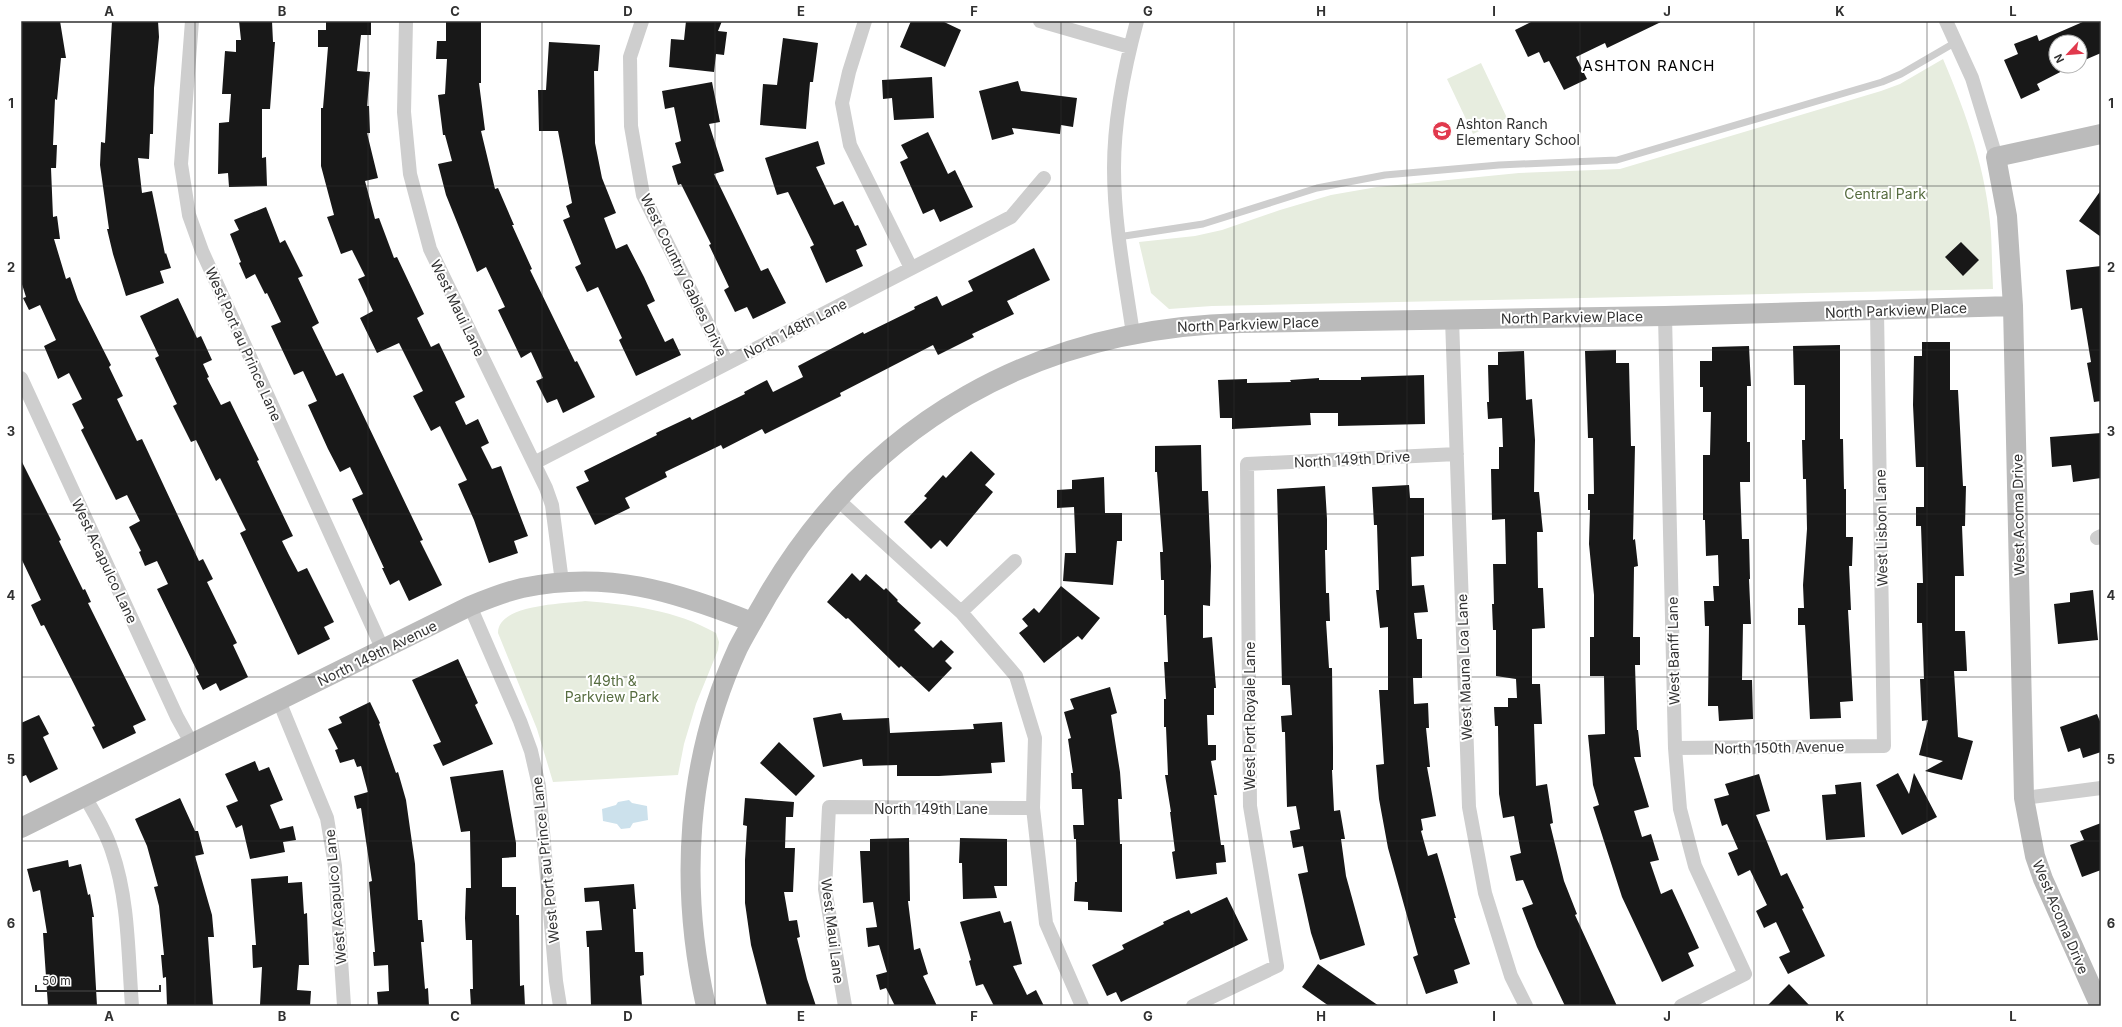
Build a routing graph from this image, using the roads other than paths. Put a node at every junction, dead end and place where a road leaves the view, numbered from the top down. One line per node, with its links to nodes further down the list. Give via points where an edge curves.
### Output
1 (192, 21): 31 (street, West Port au Prince Lane, via 180,164 189,215 202,250)
2 (406, 21): 23 (street, West Maui Lane, via 404,112 410,174 430,249)
3 (642, 21): 20 (street, West Country Gables Drive, via 630,57 631,119 643,195)
4 (865, 21): 14 (street, via 849,72 842,103 843,110 850,145)
5 (1040, 21): 9 (street)
6 (1137, 21): 9 (street)
7 (1946, 21): 8 (street, West Acoma Drive)
8 (1956, 42): 11 (street, West Acoma Drive, via 1977,92); 13 (lane, via 1882,82 1617,160 1499,164 1385,175 1317,188 1203,224)
9 (1130, 47): 13 (street, via 1119,100 1115,136)
10 (2101, 134): 11 (street)
11 (1996, 157): 15 (street, West Acoma Drive, via 2007,216)
12 (1044, 178): 14 (street, North 148th Lane, via 1011,217)
13 (1118, 237): 19 (street)
14 (911, 268): 20 (street, North 148th Lane)
15 (2013, 306): 16 (street, North Parkview Place); 38 (street, West Acoma Drive)
16 (1877, 311): 17 (street, North Parkview Place); 34 (street, West Lisbon Lane)
17 (1665, 316): 18 (street, North Parkview Place); 35 (street, West Banff Lane)
18 (1452, 319): 19 (street, North Parkview Place, via 1218,323); 22 (street, West Mauna Loa Lane)
19 (1134, 334): 25 (street, North Parkview Place, via 1060,353 973,392 901,439)
20 (727, 363): 23 (street, North 148th Lane)
21 (21, 378): 33 (street, West Acapulco Lane, via 177,717)
22 (1457, 454): 24 (street, North 149th Drive); 49 (street, West Mauna Loa Lane, via 1469,807 1485,893 1512,976)
23 (534, 463): 27 (street, West Maui Lane, via 552,505)
24 (1247, 464): 48 (street, West Port Royale Lane, via 1250,806 1277,966)
25 (837, 499): 29 (street); 30 (street, North Parkview Place, via 787,563)
26 (1015, 561): 29 (street)
27 (562, 582): 28 (street, North 149th Avenue, via 522,588); 30 (street, North 149th Avenue, via 622,583 650,587 710,605)
28 (470, 606): 31 (street, North 149th Avenue); 44 (street, West Port au Prince Lane, via 531,750 539,786)
29 (961, 612): 40 (street, via 1016,676 1035,738)
30 (752, 622): 45 (street, North Parkview Place, via 738,648 713,714 697,783 689,853 694,940)
31 (383, 650): 32 (street, North 149th Avenue)
32 (280, 701): 33 (street, North 149th Avenue); 43 (street, West Acapulco Lane, via 326,818 335,866)
33 (192, 744): 37 (street, North 149th Avenue)
34 (1884, 746): 35 (street, North 150th Avenue)
35 (1675, 748): 50 (street, West Banff Lane, via 1680,809 1695,866 1745,974)
36 (2101, 788): 38 (street)
37 (85, 797): 41 (street, North 149th Avenue); 42 (street, via 112,851 119,880 124,906)
38 (2024, 798): 51 (street, West Acoma Drive, via 2035,856 2043,879)
39 (829, 808): 40 (street, North 149th Lane); 46 (street, West Maui Lane, via 825,889)
40 (1033, 808): 47 (street, via 1046,923)
41 (21, 828)
42 (132, 1006)
43 (344, 1006)
44 (560, 1006)
45 (706, 1006)
46 (845, 1006)
47 (1082, 1006)
48 (1193, 1006)
49 (1526, 1006)
50 (1681, 1006)
51 (2100, 1006)

